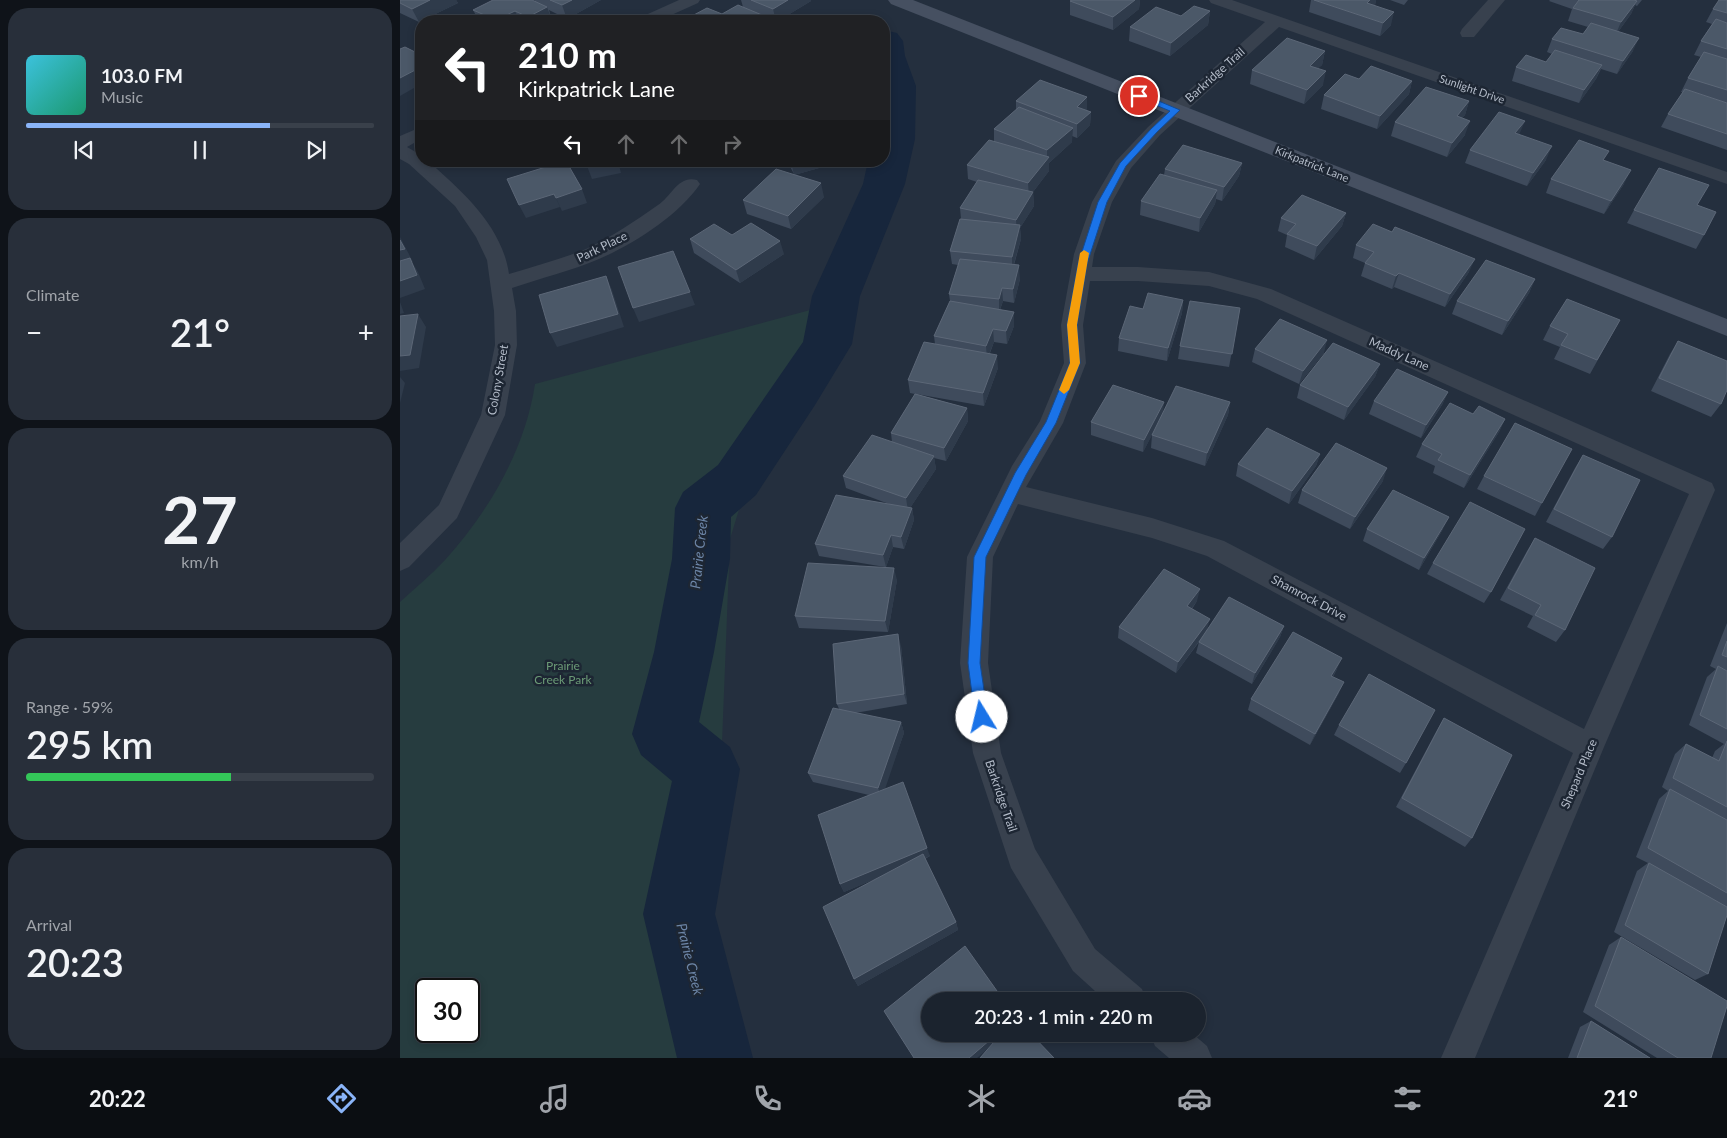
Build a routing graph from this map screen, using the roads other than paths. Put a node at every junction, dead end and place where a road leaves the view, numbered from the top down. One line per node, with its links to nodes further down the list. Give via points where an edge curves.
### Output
1 (692, 0): 5 (street)
2 (1217, 0): 6 (street, Sunlight Drive)
3 (1497, 0): 7 (street)
4 (905, 3): 8 (street, Kirkpatrick Lane)
5 (658, 15)
6 (1276, 21): 8 (street, Barkridge Trail); 14 (street, Sunlight Drive)
7 (1468, 33)
8 (1176, 110): 16 (street, Barkridge Trail, via 1123,165 1102,202 1084,254); 18 (street, Kirkpatrick Lane)
9 (415, 135): 10 (street)
10 (400, 144)
11 (400, 151): 12 (street, Colony Street)
12 (415, 159)
13 (424, 167): 17 (street, Colony Street, via 462,202 486,236 497,260)
14 (1727, 178)
15 (690, 184): 17 (street, Park Place, via 668,208 623,238 584,257)
16 (1081, 274): 19 (street, Maddy Lane, via 1209,279 1264,294); 20 (street, Barkridge Trail, via 1072,325 1075,363 1051,423)
17 (500, 284): 21 (street, Colony Street, via 506,345 493,416 448,510)
18 (1727, 328)
19 (1703, 490): 22 (street, Shepard Place)
20 (1011, 493): 22 (street, Shamrock Drive, via 1152,528 1215,548); 23 (street, Barkridge Trail, via 980,557 974,663 987,753 1022,856 1084,960)
21 (400, 560)
22 (1590, 747): 26 (street, Shepard Place)
23 (1120, 992)
24 (1176, 1042): 25 (street)
25 (1194, 1058)
26 (1458, 1058)

